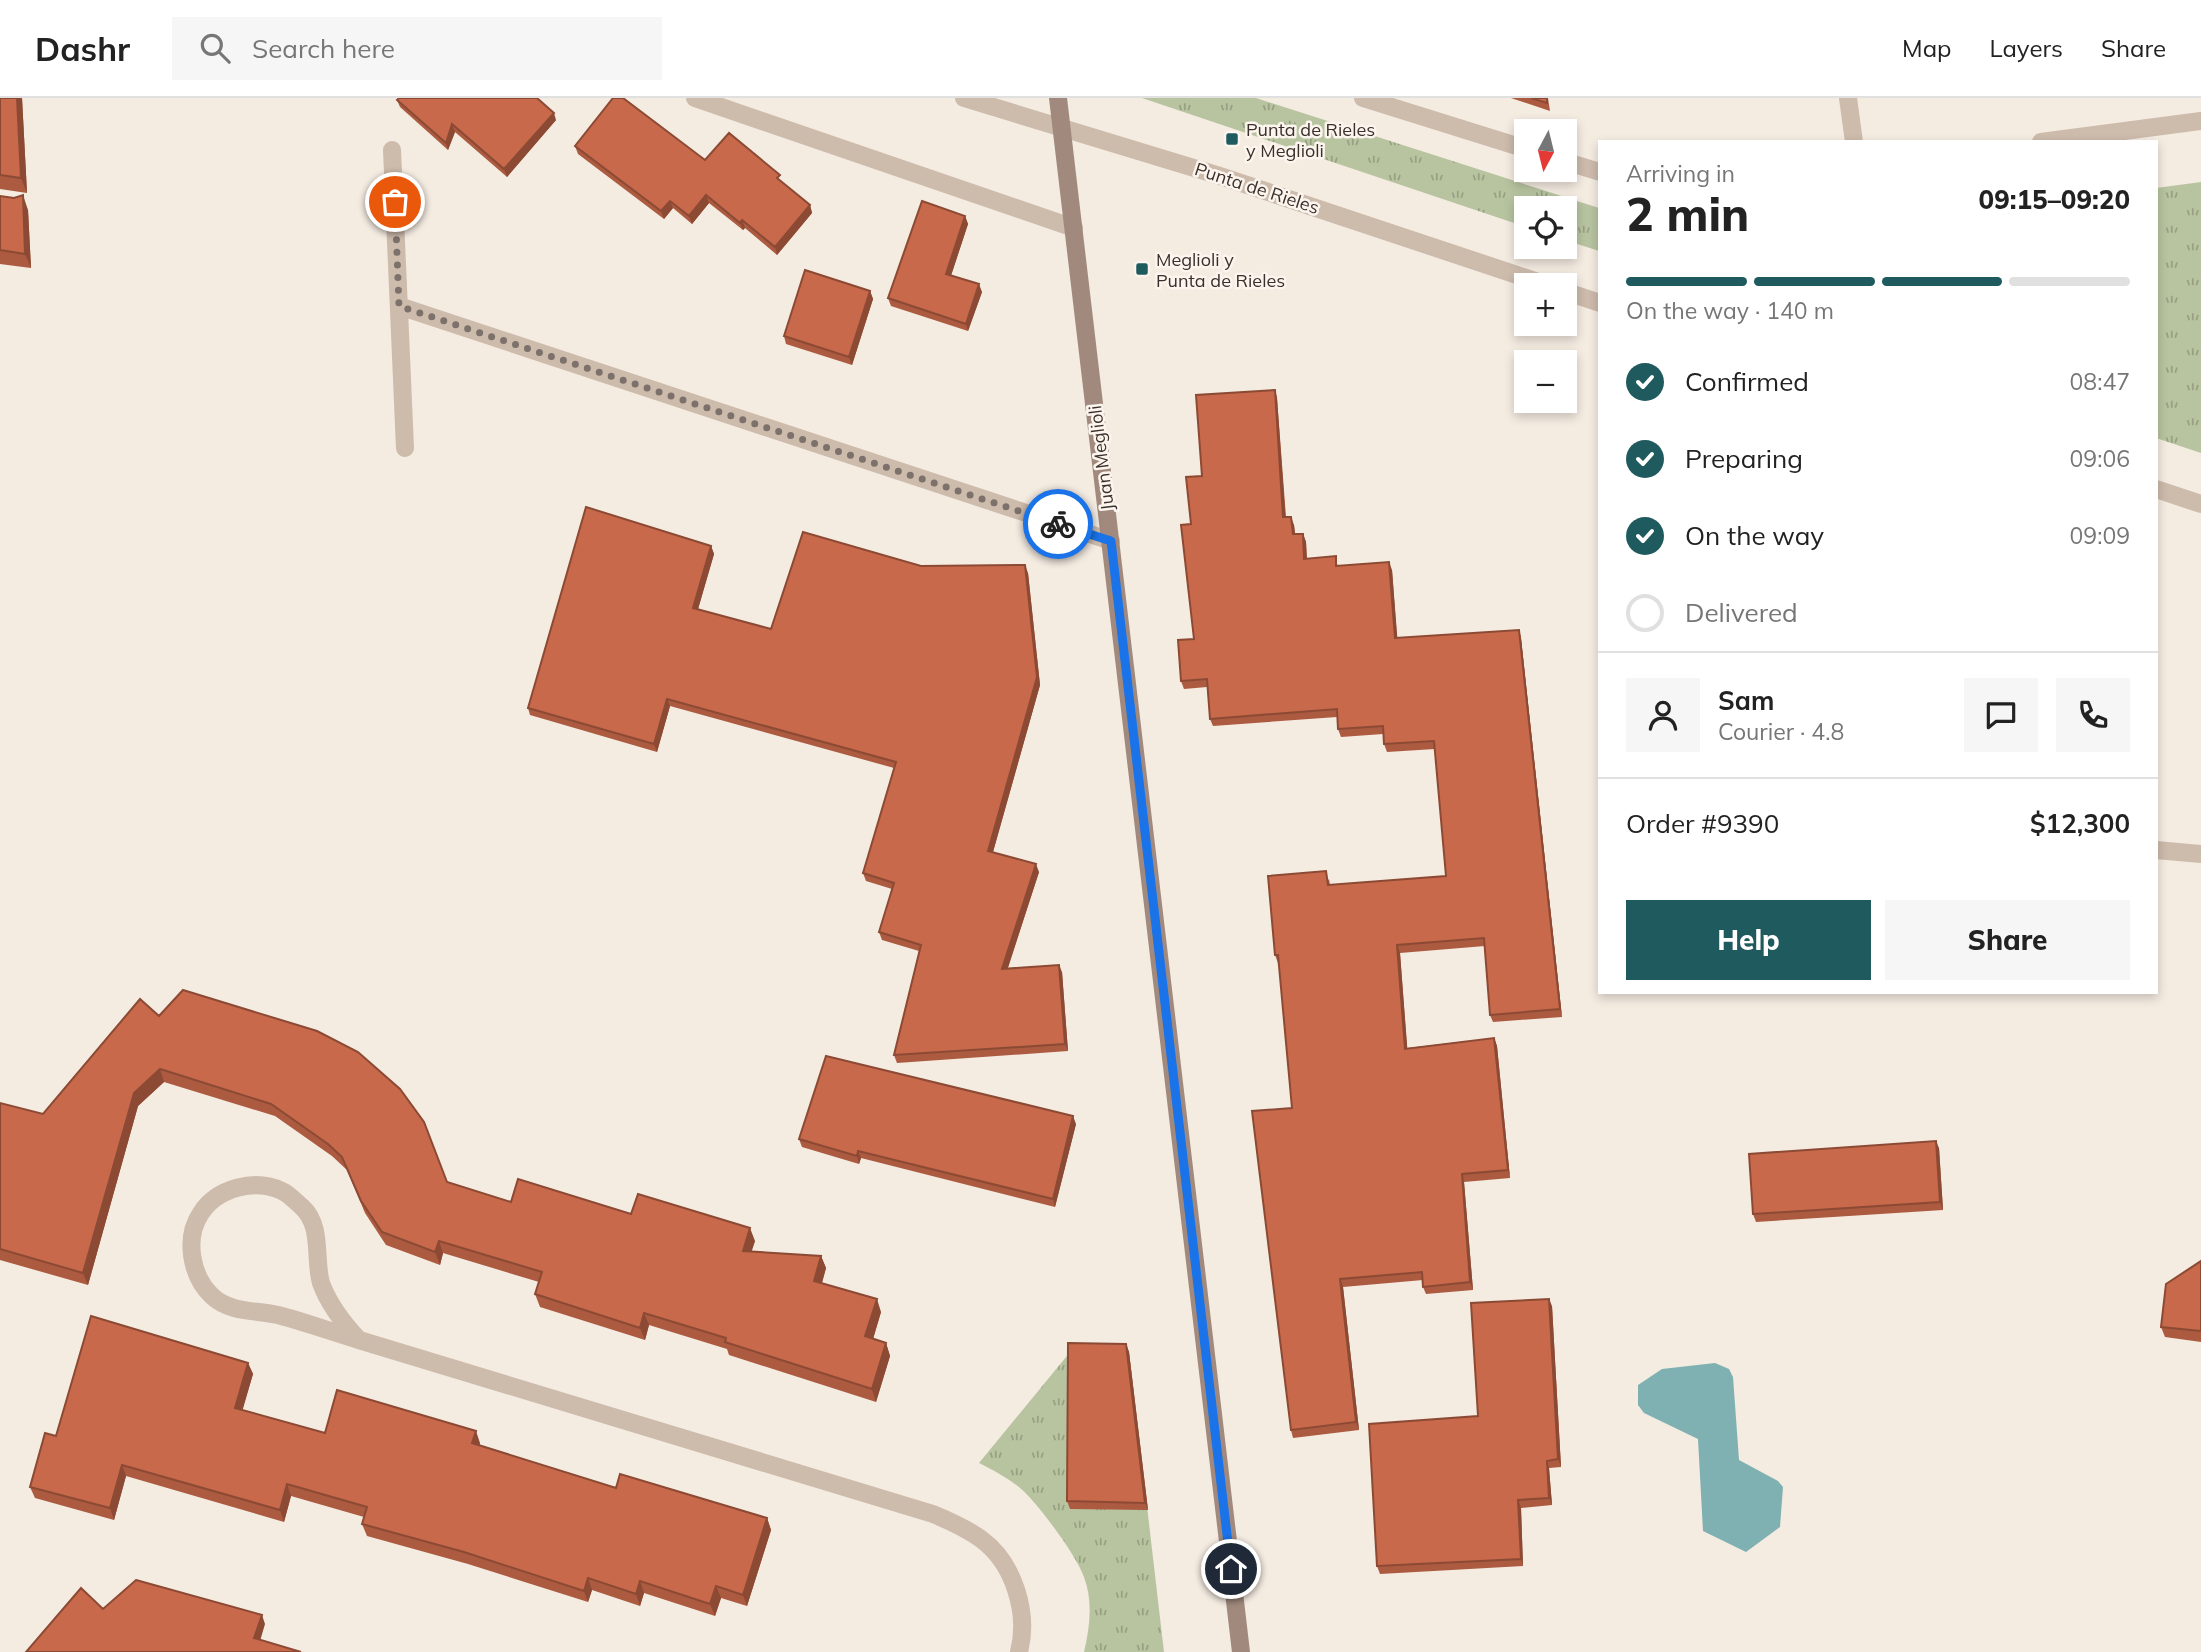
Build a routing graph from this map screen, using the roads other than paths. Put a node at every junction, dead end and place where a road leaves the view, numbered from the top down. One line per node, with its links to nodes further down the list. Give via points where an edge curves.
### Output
1 (695, 98): 14 (street)
2 (964, 98): 7 (street, Punta de Rieles)
3 (1058, 98): 7 (main road, Juan Meglioli)
4 (1363, 98): 10 (street)
5 (1848, 98): 8 (street)
6 (2201, 121): 9 (street)
7 (1062, 129): 14 (main road, Juan Meglioli); 15 (street, Punta de Rieles, via 1217,174)
8 (1854, 140)
9 (2056, 140)
10 (1514, 145)
11 (392, 150): 18 (street)
12 (1577, 165): 13 (street)
13 (1598, 171)
14 (1074, 228): 22 (main road, Juan Meglioli)
15 (1514, 274)
16 (1577, 295): 17 (street)
17 (1598, 302)
18 (399, 306): 19 (street); 22 (street)
19 (405, 448)
20 (2158, 490): 21 (street)
21 (2201, 504)
22 (1111, 541): 27 (main road, Juan Meglioli)
23 (2158, 850): 24 (street)
24 (2201, 854)
25 (359, 1340): 25 (street, via 275,1314 241,1310 213,1297 195,1272 191,1242 200,1213 223,1192 252,1184 282,1191 306,1211 318,1239 321,1283 344,1324); 26 (street, via 959,1525 984,1541 1016,1587 1022,1616)
26 (1019, 1652)
27 (1241, 1652)

